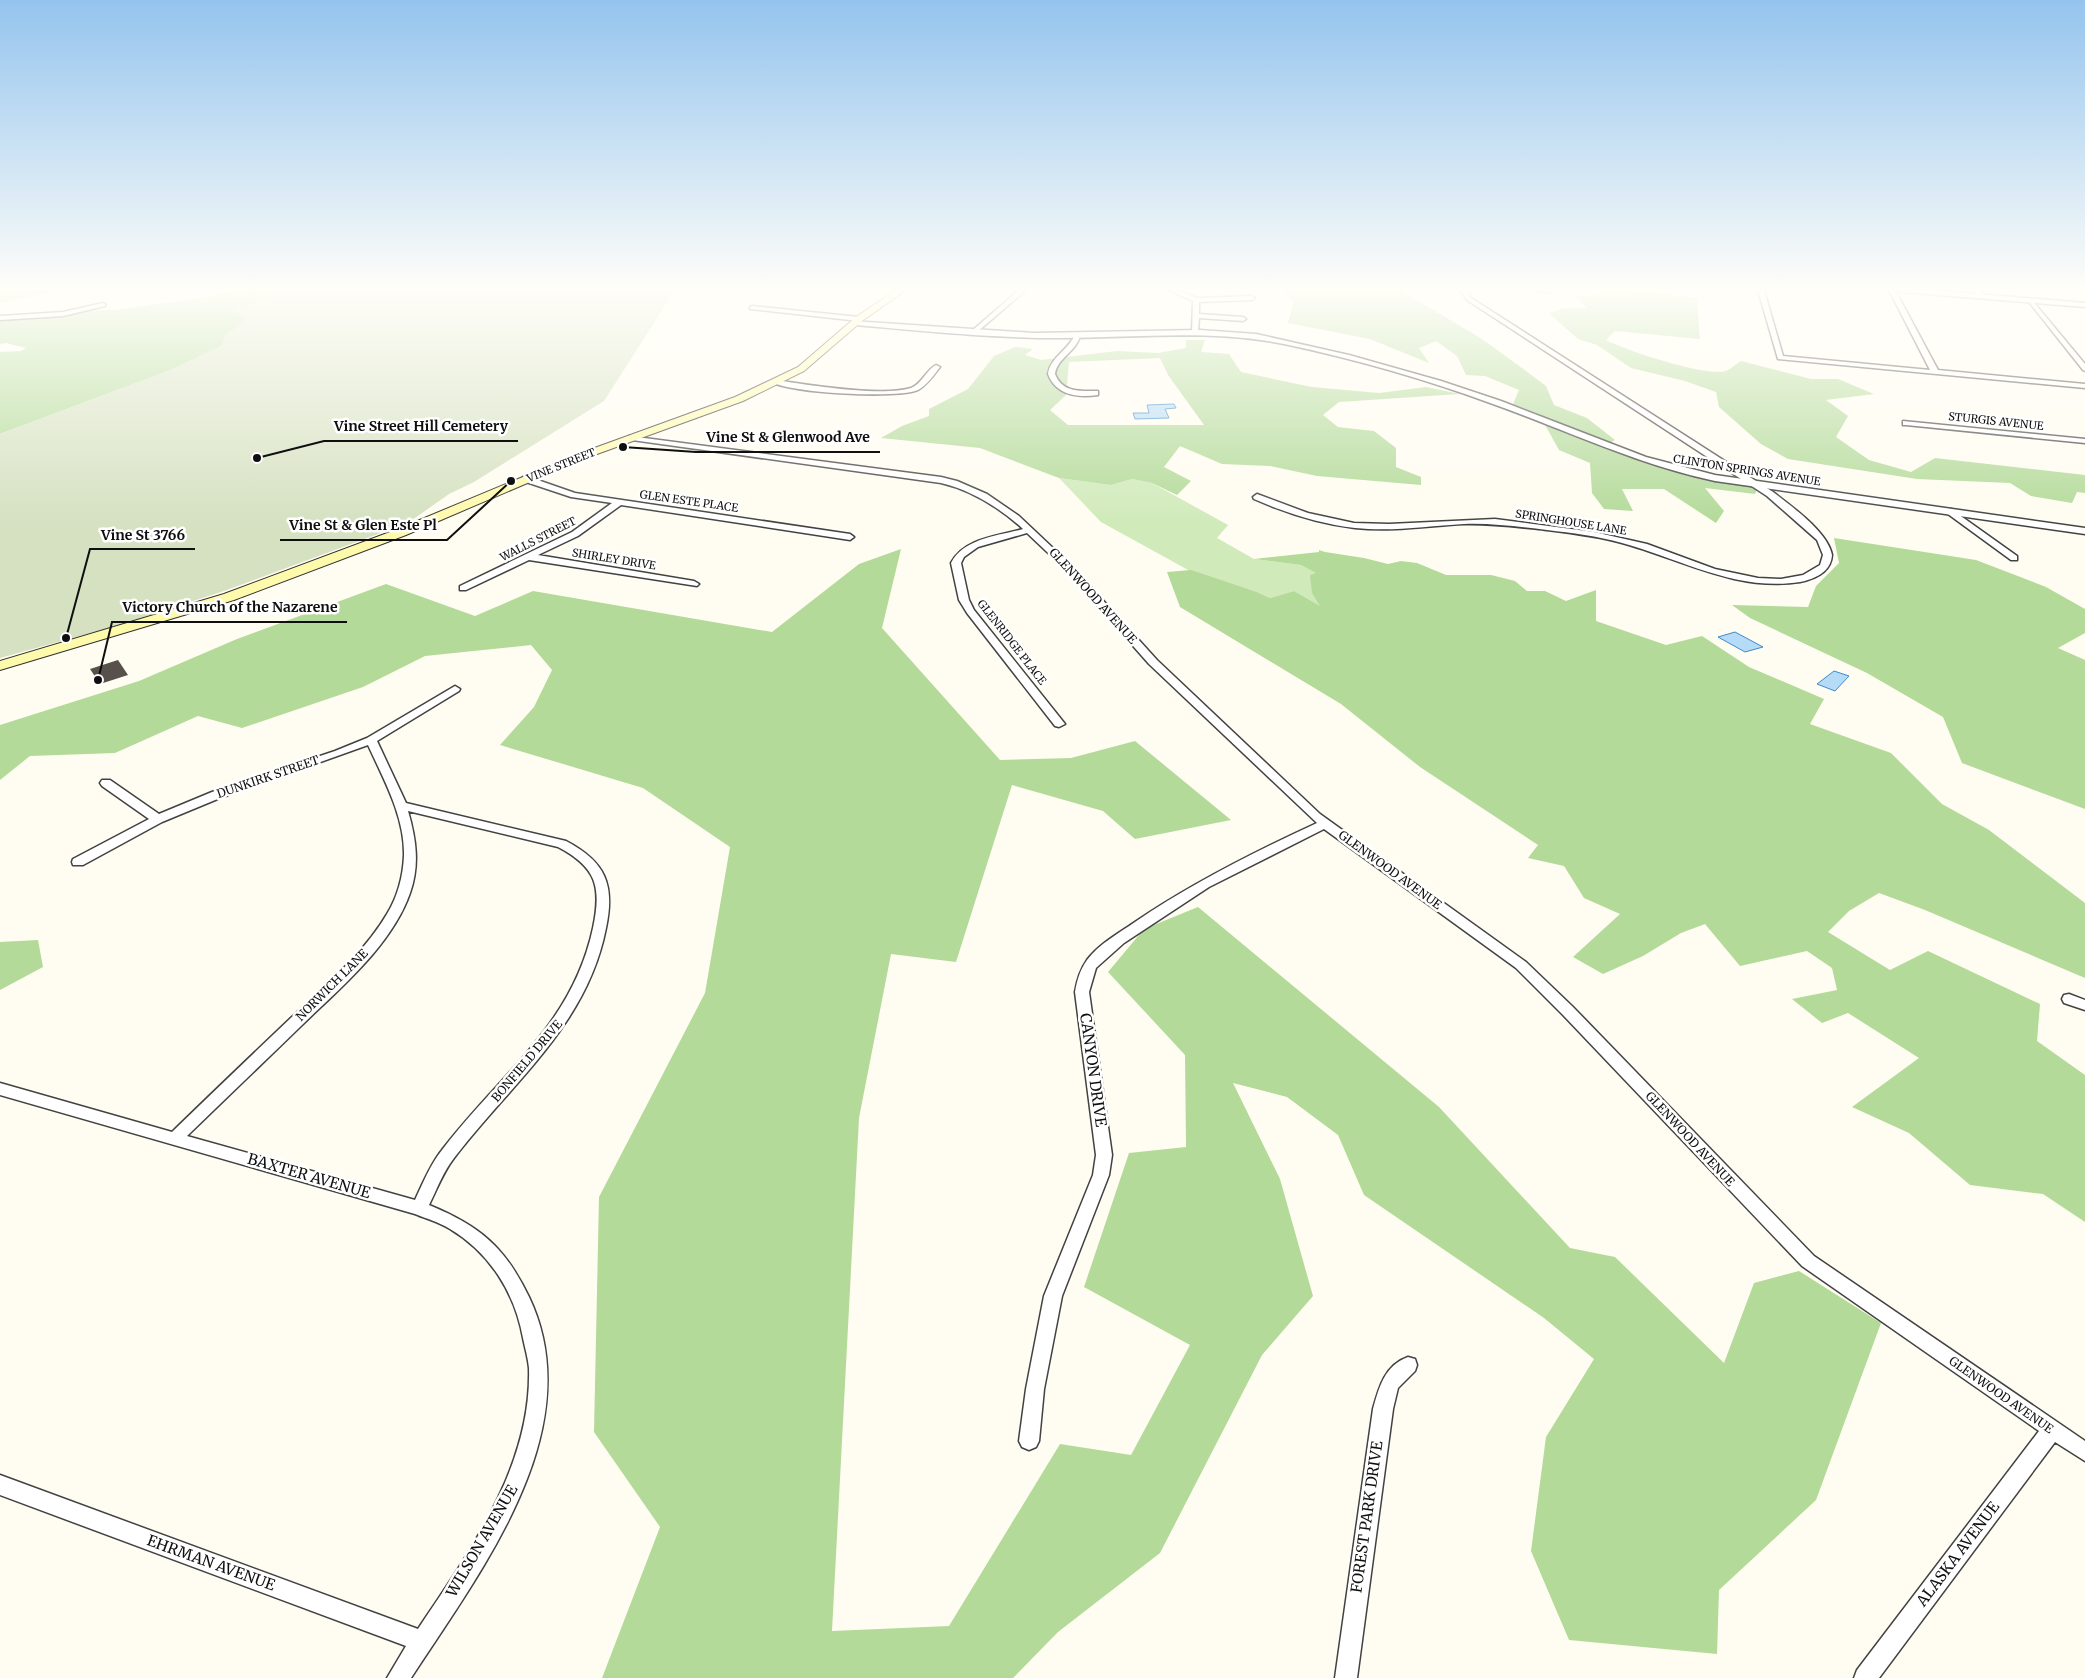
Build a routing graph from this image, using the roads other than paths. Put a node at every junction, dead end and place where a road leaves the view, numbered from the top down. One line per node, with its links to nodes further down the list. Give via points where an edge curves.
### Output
1 (802, 368): 9 (main road, VINE STREET)
2 (935, 368): 9 (street, via 917,388 899,393)
3 (1052, 368): 11 (street, via 1051,374 1062,389)
4 (1387, 368): 16 (street, CLINTON SPRINGS AVENUE, via 1472,393 1654,464)
5 (1575, 368): 16 (street, via 1744,478)
6 (1894, 368): 8 (street)
7 (1933, 368): 8 (street)
8 (1935, 372): 10 (street)
9 (776, 382): 13 (main road, VINE STREET)
10 (2085, 386)
11 (1094, 393)
12 (1906, 423): 14 (street, STURGIS AVENUE)
13 (632, 438): 15 (main road, VINE STREET); 20 (street, GLENWOOD AVENUE, via 954,483 984,496)
14 (2085, 441)
15 (526, 479): 18 (street, GLEN ESTE PLACE, via 574,495); 27 (main road, VINE STREET, via 402,532 229,597)
16 (1759, 484): 17 (street, SPRINGHOUSE LANE, via 1821,540 1827,560 1818,572 1786,581 1751,579 1718,573 1603,536 1505,522 1387,527 1351,525 1310,518); 19 (street, CLINTON SPRINGS AVENUE)
17 (1257, 497)
18 (619, 502): 22 (street, GLEN ESTE PLACE); 23 (street, WALLS STREET, via 575,534)
19 (1951, 512): 21 (street, CLINTON SPRINGS AVENUE); 24 (street)
20 (1029, 530): 29 (street, GLENRIDGE PLACE, via 975,545 960,555 956,563 964,600 970,611); 34 (street, GLENWOOD AVENUE, via 1068,567 1152,662)
21 (2085, 531)
22 (850, 537)
23 (530, 557): 25 (street, SHIRLEY DRIVE); 26 (street, WALLS STREET)
24 (2014, 558)
25 (694, 584)
26 (463, 588)
27 (0, 666)
28 (455, 689): 30 (street, DUNKIRK STREET)
29 (1059, 724)
30 (371, 740): 32 (street, NORWICH LANE); 33 (street, DUNKIRK STREET)
31 (106, 783): 33 (street)
32 (401, 806): 39 (street, NORWICH LANE, via 410,841 411,862 408,880 394,915 352,968); 40 (street, BONFIELD DRIVE, via 562,844 591,862 600,875 604,903 593,956 564,1016 446,1156)
33 (158, 819): 35 (street, DUNKIRK STREET)
34 (1325, 824): 43 (street, GLENWOOD AVENUE, via 1521,965 1808,1260); 44 (street, CANYON DRIVE, via 1259,854 1151,917 1106,949 1084,977 1082,992 1104,1155 1101,1175 1053,1296 1035,1389)
35 (78, 862)
36 (2069, 999): 37 (street)
37 (2085, 1006)
38 (0, 1089): 39 (street, BAXTER AVENUE)
39 (175, 1138): 40 (street, BAXTER AVENUE)
40 (419, 1208): 41 (street, BAXTER AVENUE, via 454,1223 474,1236 508,1273 534,1334)
41 (538, 1362): 47 (street, WILSON AVENUE, via 538,1401 518,1478 465,1576)
42 (1408, 1365): 49 (street, FOREST PARK DRIVE, via 1389,1383 1383,1409)
43 (2052, 1430): 45 (street, GLENWOOD AVENUE); 50 (street, ALASKA AVENUE)
44 (1029, 1441)
45 (2085, 1452)
46 (0, 1485): 47 (street, EHRMAN AVENUE)
47 (421, 1641): 48 (street, WILSON AVENUE)
48 (398, 1678)
49 (1346, 1678)
50 (1864, 1678)

